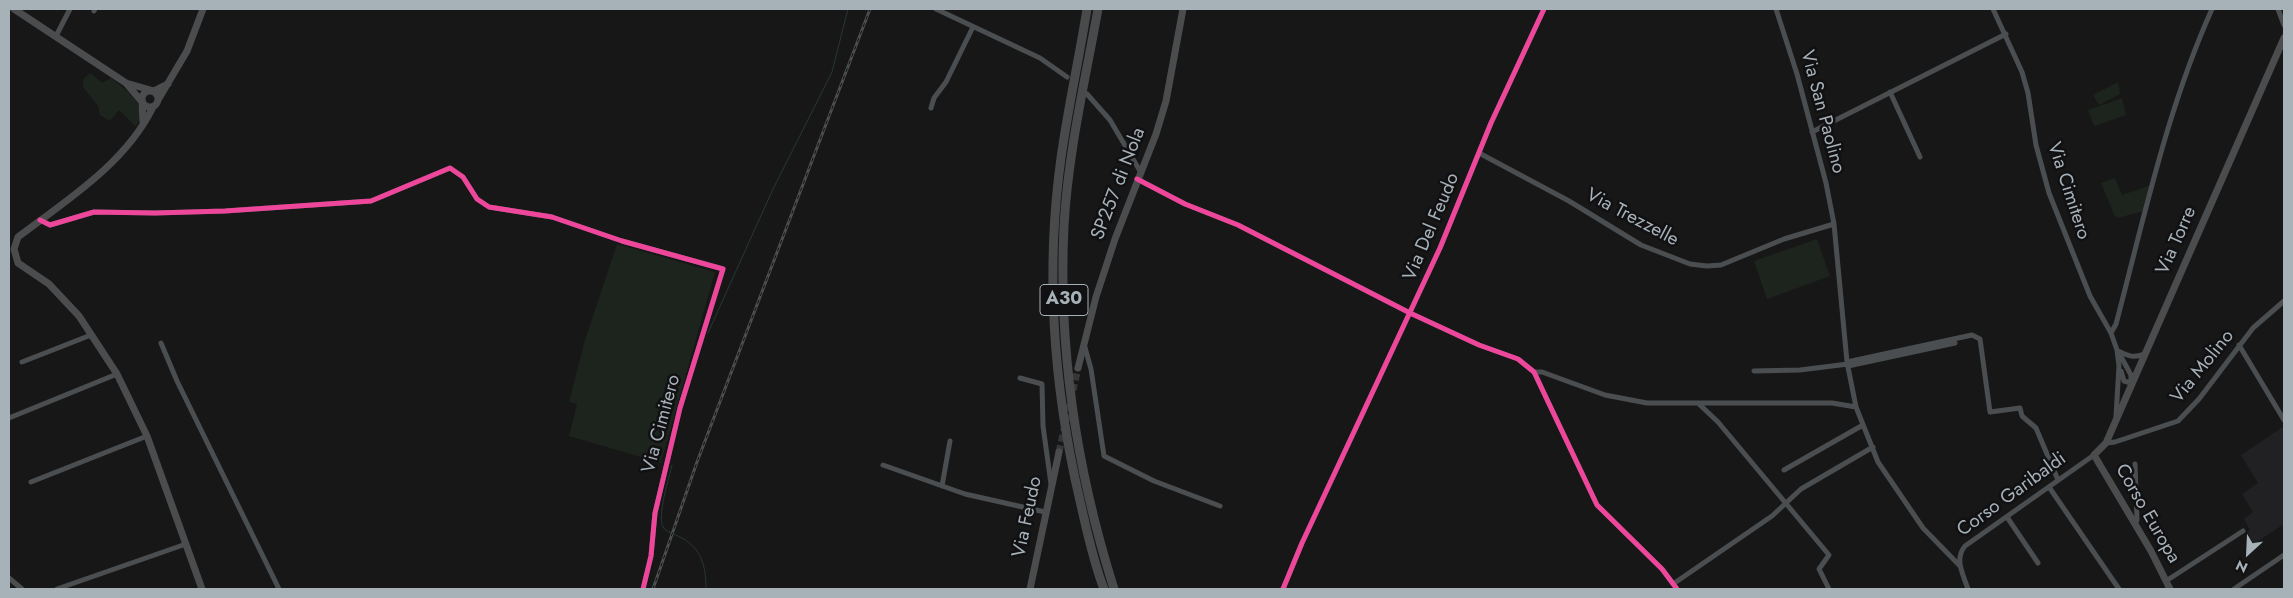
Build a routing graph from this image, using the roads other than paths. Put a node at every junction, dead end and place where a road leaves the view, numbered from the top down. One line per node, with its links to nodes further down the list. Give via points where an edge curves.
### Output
1 (14, 9): 16 (main road)
2 (70, 9): 16 (street)
3 (202, 9): 20 (main road, via 187,51)
4 (936, 9): 14 (street)
5 (1088, 9): 94 (highway, A30, via 1061,159 1054,295 1058,376 1070,456 1094,564)
6 (1098, 9): 95 (highway, A30, via 1071,161 1064,226 1064,293 1068,375 1079,454)
7 (1184, 9): 32 (main road, SP257 di Nola, via 1166,101)
8 (1544, 9): 30 (street, Via Del Feudo)
9 (1776, 9): 29 (street, Via San Paolino)
10 (1992, 9): 15 (street, Via Cimitero)
11 (2212, 9): 39 (street, via 2189,63)
12 (2278, 9): 13 (street)
13 (2284, 25)
14 (973, 27): 18 (street, via 1040,58); 27 (street)
15 (2006, 34): 22 (street); 39 (street, Via Cimitero, via 2022,72 2049,193 2090,296)
16 (56, 36): 19 (main road)
17 (2284, 38): 45 (main road, Via Torre)
18 (1068, 77)
19 (126, 83): 21 (main road); 25 (main road)
20 (168, 83): 21 (main road); 24 (main road)
21 (150, 90): 24 (main road); 25 (main road, via 144,93)
22 (1890, 92): 29 (street); 31 (street)
23 (1087, 94): 32 (street, via 1110,120)
24 (158, 100): 26 (main road)
25 (142, 102): 26 (main road, via 148,107); 28 (main road)
26 (153, 106): 28 (main road)
27 (931, 108)
28 (143, 124): 34 (main road, via 108,166)
29 (1812, 132): 35 (street, Via San Paolino)
30 (1480, 152): 35 (street, Via Trezzelle, via 1641,244 1690,264 1721,265 1784,239); 38 (street, Via Del Feudo)
31 (1920, 157)
32 (1140, 171): 33 (main road, SP257 di Nola)
33 (1137, 179): 38 (street, via 1185,204 1238,225); 42 (main road, SP257 di Nola, via 1099,289)
34 (40, 220): 36 (main road); 92 (street, Via Cimitero, via 50,225 94,212 216,211 371,201 450,168 463,177 477,199 489,207 552,217 622,242 722,270 678,418 655,512 652,556)
35 (1834, 224): 47 (street, Via San Paolino)
36 (12, 244): 40 (main road, via 18,263 49,284)
37 (2284, 301): 43 (street, Via Molino, via 2264,317)
38 (1410, 313): 51 (street, via 1518,359); 96 (street, Via Del Feudo)
39 (2111, 333): 44 (street, Via Cimitero)
40 (91, 334): 46 (street); 52 (main road)
41 (161, 343): 91 (street)
42 (1084, 344): 49 (main road, SP257 di Nola); 76 (street, via 1104,456 1163,485)
43 (2240, 345): 59 (street); 63 (street, Via Molino, via 2178,421)
44 (2117, 350): 45 (street, via 2130,357); 48 (street, Via Cimitero); 54 (street, Via Cimitero)
45 (2144, 354): 54 (main road, Via Torre)
46 (22, 362)
47 (1848, 364): 50 (street); 56 (street, Via San Paolino); 70 (street, via 1975,337 1980,339 1990,412 2020,408 2022,416 2036,428)
48 (2119, 366): 54 (street, Via Cimitero, via 2124,381); 58 (street, Via Cimitero)
49 (1078, 368)
50 (1754, 371)
51 (1534, 372): 55 (street, via 1624,400); 87 (street, via 1597,506 1656,563)
52 (117, 374): 57 (street); 61 (main road)
53 (1020, 378): 72 (street, via 1042,384 1043,426)
54 (2131, 383): 58 (main road, Via Torre)
55 (1699, 404): 56 (street, via 1832,403); 75 (street, via 1718,422)
56 (1856, 407): 60 (street, Via San Paolino)
57 (9, 418)
58 (2116, 418): 63 (main road, Via Torre)
59 (2284, 420)
60 (1863, 425): 64 (street, Via San Paolino); 69 (street)
61 (147, 436): 71 (street); 81 (main road)
62 (950, 441): 73 (street)
63 (2106, 443): 66 (main road, Via Torre)
64 (1873, 448): 75 (street, via 1801,488); 84 (street, Via San Paolino, via 1878,462 1923,528)
65 (1058, 452): 72 (main road, Via Feudo)
66 (2094, 455): 70 (street, Corso Garibaldi); 79 (main road, Corso Europa)
67 (2135, 464): 79 (street)
68 (883, 465): 73 (street)
69 (1784, 470)
70 (2058, 480): 74 (street, Corso Garibaldi)
71 (31, 482)
72 (1051, 485): 77 (main road, Via Feudo)
73 (942, 486): 77 (street)
74 (2049, 486): 78 (street, Corso Garibaldi); 99 (street)
75 (1784, 503): 87 (street, via 1772,516); 97 (street, via 1829,555 1819,569)
76 (1220, 506)
77 (1045, 512): 93 (main road, Via Feudo)
78 (2007, 517): 83 (street); 84 (street, Corso Garibaldi, via 1965,546 1959,555)
79 (2135, 524): 86 (main road, Corso Europa)
80 (2243, 531): 86 (street)
81 (186, 544): 89 (street); 90 (main road)
82 (2284, 555): 101 (street)
83 (2038, 563)
84 (1960, 566): 98 (street)
85 (9, 578): 88 (street)
86 (2166, 581): 100 (main road, Corso Europa)
87 (1675, 587)
88 (22, 589)
89 (57, 589)
90 (202, 589)
91 (279, 589)
92 (643, 589)
93 (1030, 589)
94 (1104, 589)
95 (1114, 589)
96 (1283, 589)
97 (1829, 589)
98 (1968, 589)
99 (2119, 589)
100 (2170, 589)
101 (2234, 589)

